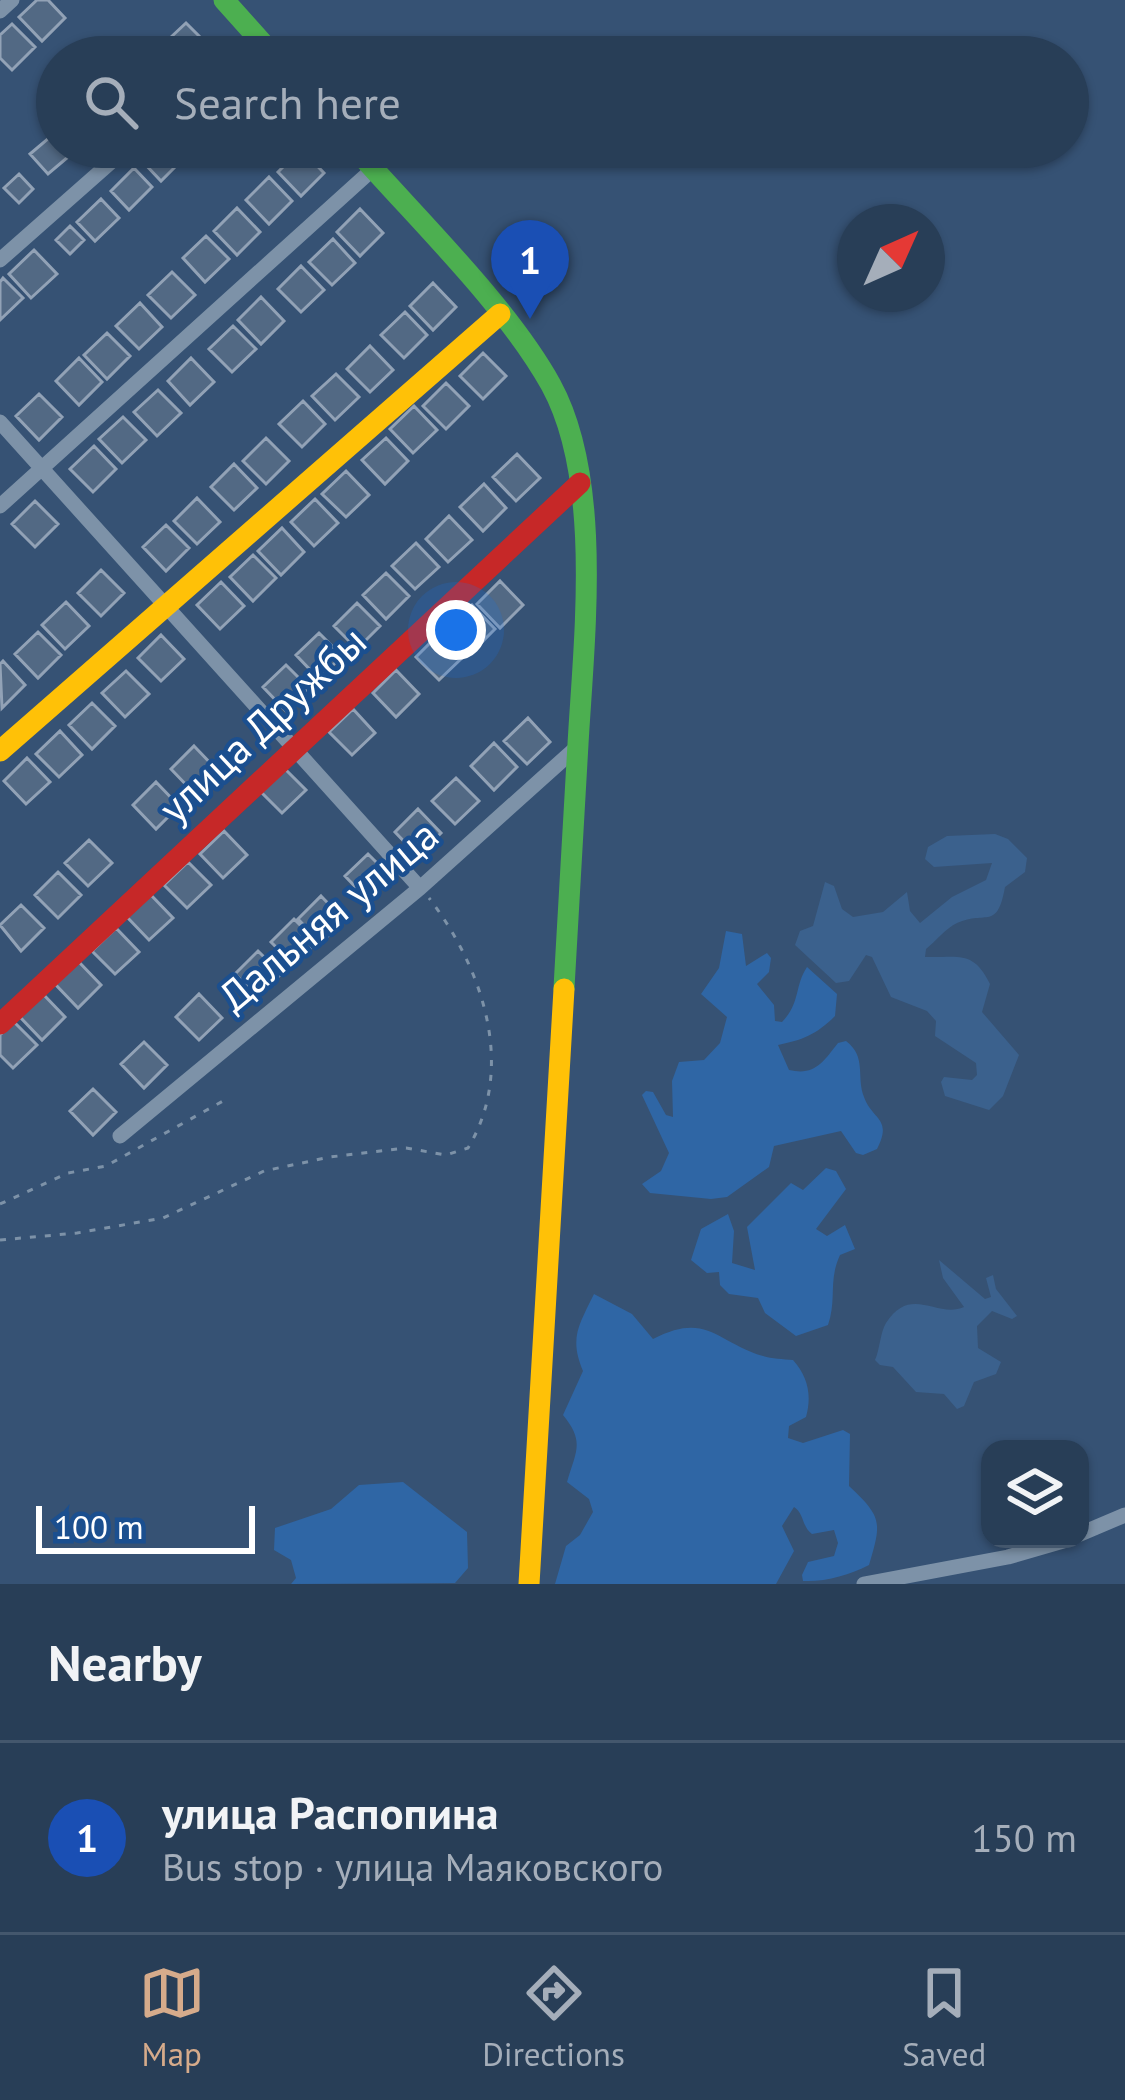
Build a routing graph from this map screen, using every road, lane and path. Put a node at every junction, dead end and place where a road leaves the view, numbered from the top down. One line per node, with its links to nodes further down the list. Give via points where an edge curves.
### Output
1 (12, 0): 3 (street)
2 (224, 0): 4 (main road)
3 (0, 11)
4 (256, 34): 5 (street)
5 (254, 36)
6 (104, 168): 8 (street)
7 (373, 169): 9 (main road); 11 (street)
8 (0, 260)
9 (500, 314): 12 (main road, via 552,386); 14 (main road)
10 (0, 422): 11 (street)
11 (41, 470): 13 (street); 14 (street)
12 (580, 483): 15 (main road, via 587,590); 16 (main road, улица Дружбы)
13 (0, 506)
14 (166, 607): 16 (street); 17 (main road)
15 (579, 745): 18 (street, Дальняя улица); 27 (main road)
16 (294, 746): 18 (street); 19 (main road, улица Дружбы)
17 (0, 751)
18 (420, 888): 21 (street, Дальняя улица); 23 (path, via 456,934 488,1028 494,1074 468,1148 330,1157 264,1171 163,1218)
19 (0, 1024)
20 (223, 1101): 22 (path, via 106,1166 68,1173)
21 (120, 1136)
22 (0, 1204)
23 (0, 1240)
24 (1125, 1515): 25 (street)
25 (1089, 1530)
26 (1039, 1548): 28 (street)
27 (529, 1584)
28 (864, 1584)

